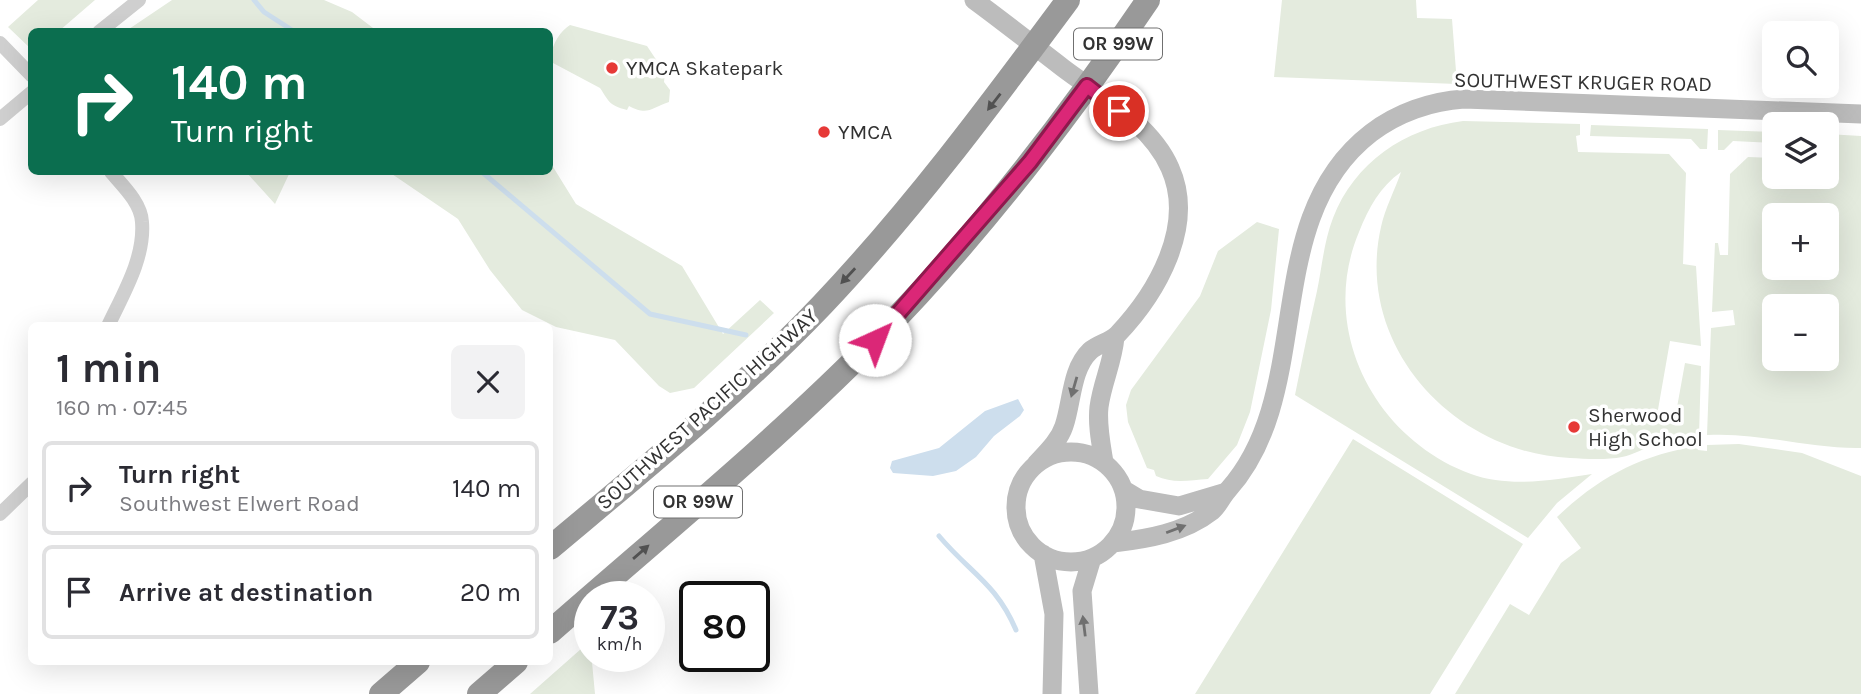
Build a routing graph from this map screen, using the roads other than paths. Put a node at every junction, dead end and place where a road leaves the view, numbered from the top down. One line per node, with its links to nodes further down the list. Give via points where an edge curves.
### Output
1 (139, 0): 5 (street)
2 (974, 0): 7 (main road)
3 (1068, 0): 7 (highway, SOUTHWEST PACIFIC HIGHWAY / OR 99W)
4 (1148, 0): 9 (highway, OR 99W)
5 (104, 28)
6 (0, 43): 8 (street)
7 (1035, 47): 9 (main road); 23 (highway, SOUTHWEST PACIFIC HIGHWAY / OR 99W, one-way to 23, via 929,184 822,304 742,383)
8 (28, 72)
9 (1087, 86): 15 (main road, via 1148,134 1170,167 1176,188 1177,227 1170,257 1153,288); 26 (highway, OR 99W, one-way to 9, via 875,340 1030,162)
10 (28, 95): 12 (street)
11 (1861, 114): 20 (main road, SOUTHWEST KRUGER ROAD, via 1464,99 1393,119 1351,151 1318,197 1263,435 1248,466)
12 (0, 119)
13 (114, 175): 14 (street, via 133,198 142,221 135,268)
14 (110, 322)
15 (1115, 337): 16 (main road, via 1099,409); 17 (main road, one-way to 17, via 1089,352 1075,379 1064,426)
16 (1104, 462): 17 (main road, via 1070,451 1052,454); 19 (main road)
17 (1036, 464): 24 (main road, via 1018,488 1016,507 1018,527)
18 (28, 487): 21 (street)
19 (1124, 490): 20 (main road, via 1139,499 1179,506); 22 (main road, via 1125,518)
20 (1226, 492): 22 (main road, SOUTHWEST KRUGER ROAD, one-way to 20, via 1160,535 1200,520 1216,509)
21 (0, 514)
22 (1112, 543): 25 (main road)
23 (553, 545)
24 (1043, 554): 25 (main road, via 1059,561); 31 (main road, via 1054,614)
25 (1092, 558): 32 (main road, one-way to 25, via 1082,591)
26 (553, 629)
27 (415, 665): 29 (highway)
28 (513, 665): 30 (highway)
29 (381, 694)
30 (479, 694)
31 (1052, 694)
32 (1089, 694)

